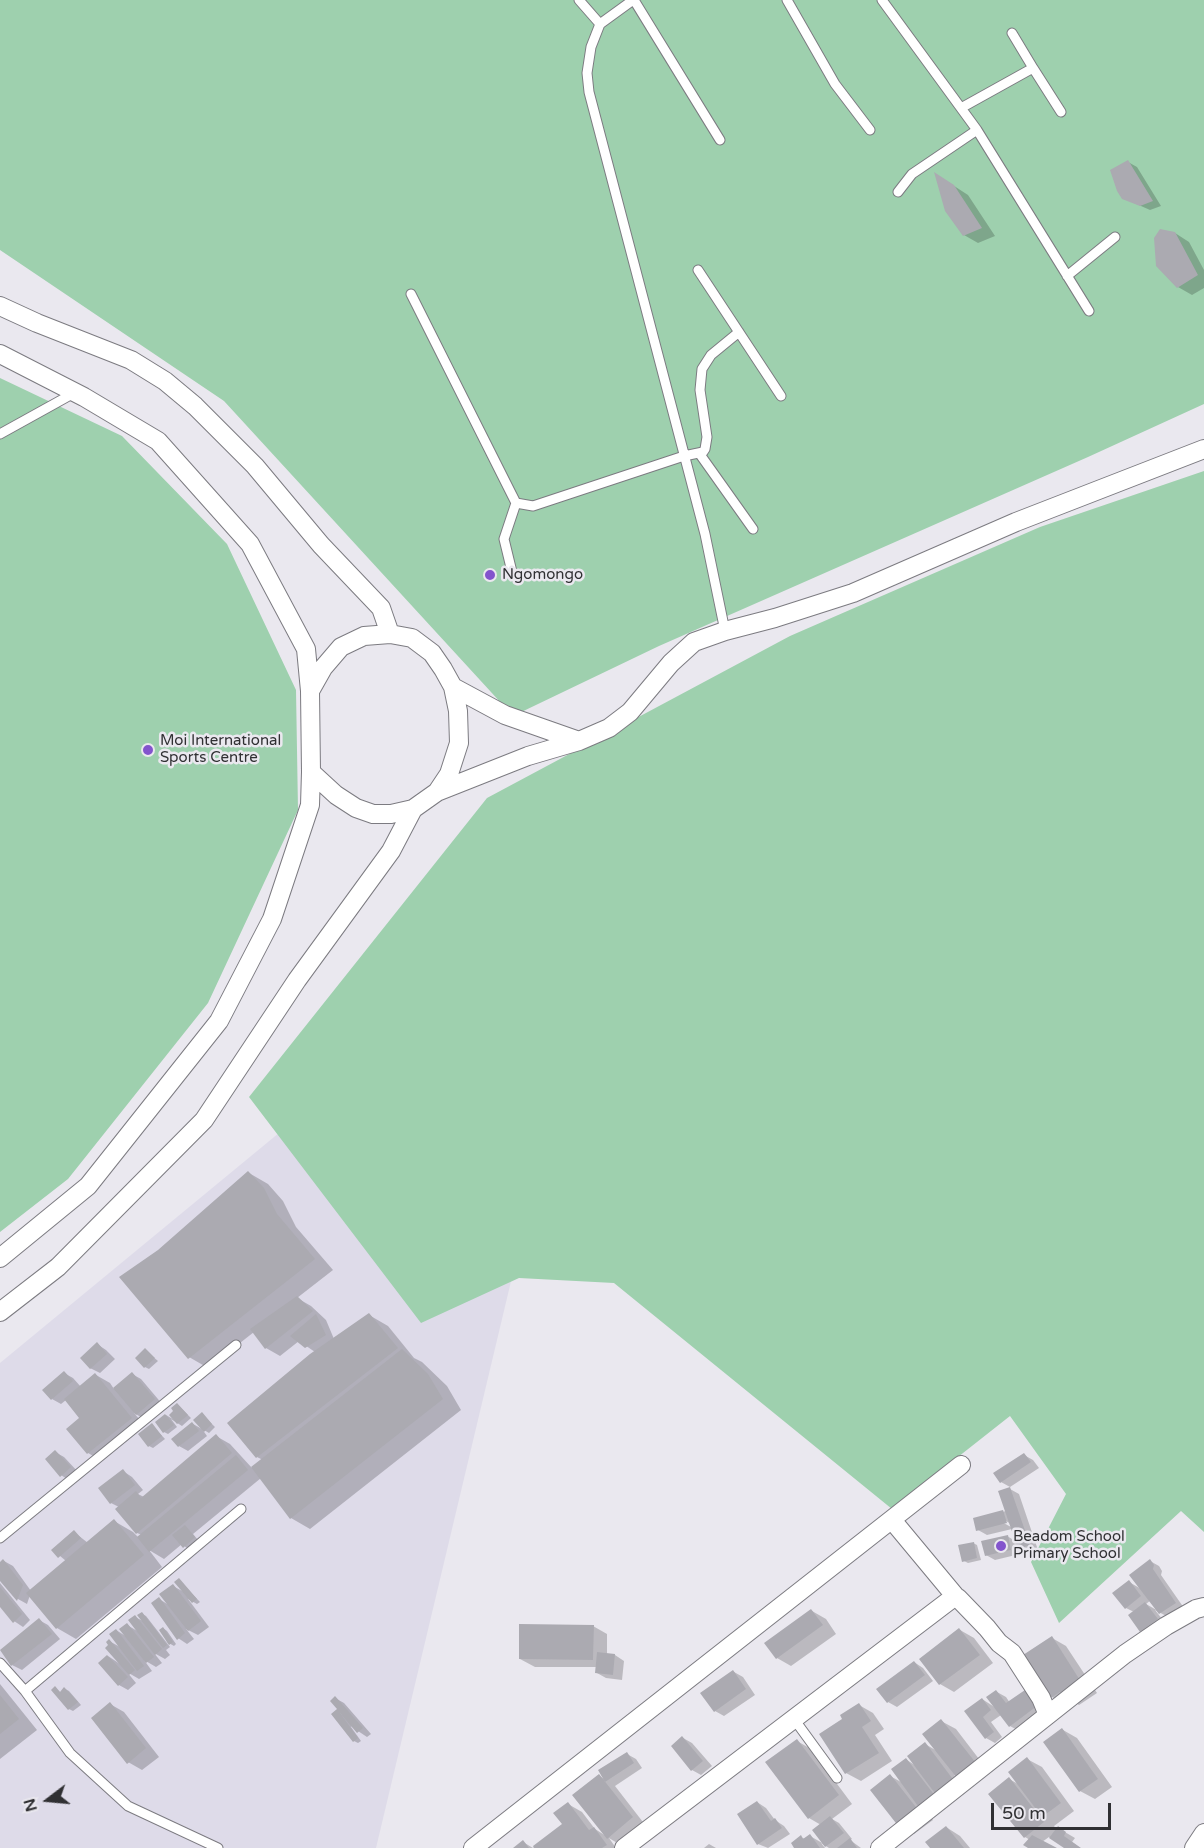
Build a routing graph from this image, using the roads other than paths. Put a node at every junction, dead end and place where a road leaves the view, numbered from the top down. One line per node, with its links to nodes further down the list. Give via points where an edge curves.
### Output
1 (579, 0): 5 (lane)
2 (634, 0): 5 (lane); 12 (lane)
3 (787, 0): 10 (lane, via 835,84)
4 (882, 0): 8 (lane)
5 (600, 24): 27 (lane, via 591,47 589,92)
6 (1012, 33): 7 (lane)
7 (1033, 68): 8 (lane); 9 (lane)
8 (961, 108): 11 (lane)
9 (1061, 112)
10 (870, 130)
11 (977, 130): 13 (lane, via 912,174); 16 (lane)
12 (720, 140)
13 (898, 192)
14 (1115, 237): 16 (lane)
15 (698, 270): 20 (lane)
16 (1067, 276): 19 (lane)
17 (411, 294): 28 (lane)
18 (0, 306): 32 (street, via 131,360 195,406 255,466 321,545 381,608)
19 (1089, 311)
20 (739, 332): 23 (lane); 26 (lane, via 711,355 702,369 700,390 706,437 705,449)
21 (0, 354): 22 (street)
22 (74, 392): 24 (lane); 34 (street, via 158,441 250,544 306,649)
23 (782, 396)
24 (0, 434)
25 (1204, 449): 31 (street, via 1016,522 853,593)
26 (699, 453): 27 (lane); 29 (lane)
27 (684, 456): 28 (lane, via 533,506); 31 (lane)
28 (516, 503): 30 (lane, via 504,539)
29 (753, 529)
30 (513, 576)
31 (725, 631): 35 (street, via 690,645 621,720)
32 (390, 634): 33 (street, via 412,638 432,653); 34 (street, via 364,636 341,647)
33 (453, 687): 35 (street, via 505,715); 37 (street, via 459,743 449,774)
34 (310, 691): 36 (street)
35 (579, 741): 37 (street, via 528,756)
36 (311, 772): 38 (street, via 356,808 373,814); 39 (street, via 310,805 272,919 219,1021 88,1186)
37 (437, 792): 38 (street)
38 (413, 809): 40 (street, via 391,850 297,980 204,1120 58,1266)
39 (0, 1258)
40 (0, 1312)
41 (236, 1345): 45 (lane)
42 (961, 1465): 44 (street)
43 (241, 1509): 49 (lane)
44 (892, 1520): 46 (street); 55 (street)
45 (0, 1538)
46 (956, 1597): 50 (street, via 1012,1653); 51 (street)
47 (1204, 1607): 50 (street, via 1166,1626 1125,1654)
48 (0, 1663): 49 (lane)
49 (25, 1690): 54 (lane, via 69,1753 128,1806)
50 (1048, 1715): 57 (street)
51 (794, 1719): 52 (lane); 56 (street)
52 (837, 1778)
53 (1204, 1833): 58 (street)
54 (218, 1848)
55 (473, 1848)
56 (624, 1848)
57 (880, 1848)
58 (1194, 1848)

